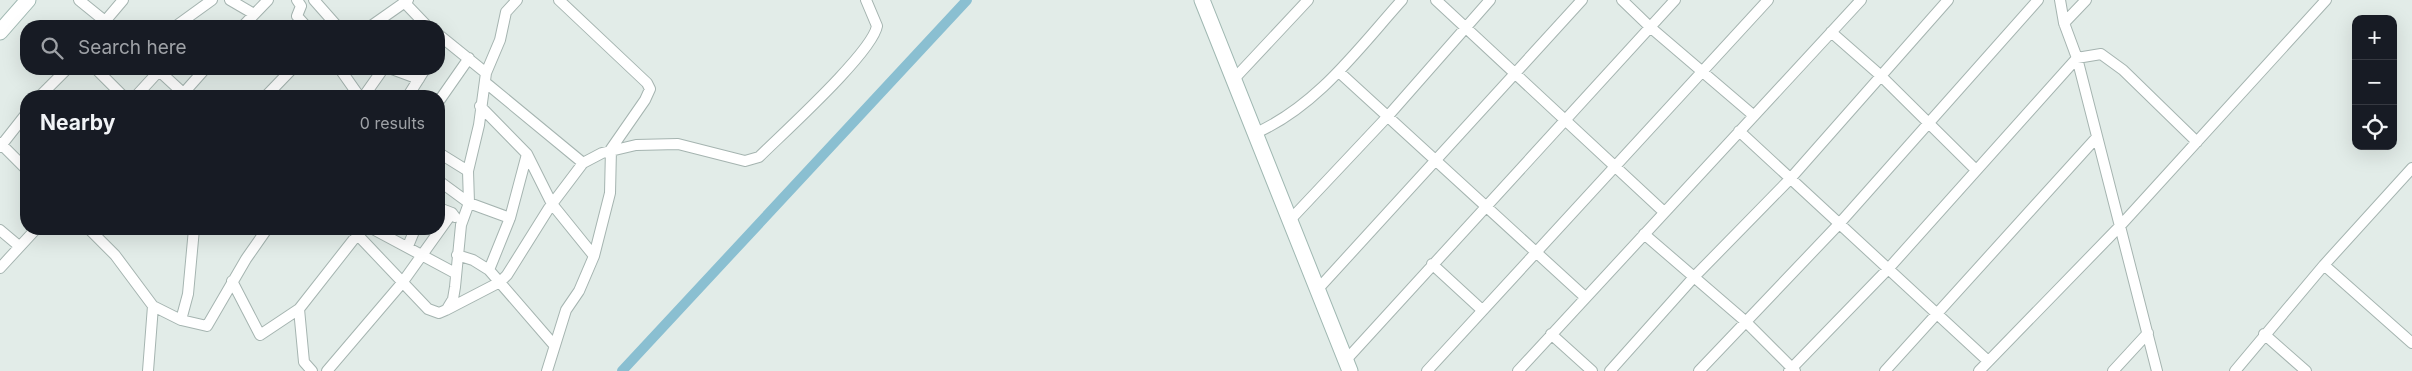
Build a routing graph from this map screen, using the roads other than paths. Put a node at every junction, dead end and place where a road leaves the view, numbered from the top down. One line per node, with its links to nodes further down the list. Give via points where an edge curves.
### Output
1 (28, 0): 40 (street)
2 (79, 0): 29 (street)
3 (123, 0): 30 (street)
4 (212, 0): 31 (street)
5 (230, 0): 28 (street)
6 (268, 0): 28 (street)
7 (297, 0): 33 (street, via 301,6 297,16)
8 (314, 0): 34 (street)
9 (517, 0): 59 (street, via 506,12)
10 (558, 0): 83 (street, via 650,89)
11 (866, 0): 83 (street, via 877,26 870,42 823,94 759,156 745,161 678,144)
12 (1308, 0): 61 (street)
13 (1402, 0): 46 (street)
14 (1436, 0): 39 (street)
15 (1490, 0): 39 (street)
16 (1582, 0): 47 (street)
17 (1622, 0): 38 (street)
18 (1675, 0): 38 (street)
19 (1768, 0): 45 (street)
20 (1861, 0): 41 (street)
21 (1948, 0): 58 (street)
22 (2038, 0): 77 (street)
23 (2060, 0): 37 (street)
24 (2086, 0): 37 (street)
25 (2326, 0): 81 (street)
26 (407, 2): 35 (street); 36 (street)
27 (1207, 3): 61 (street)
28 (254, 14): 32 (street)
29 (102, 20)
30 (109, 20)
31 (184, 20)
32 (248, 20)
33 (301, 20)
34 (332, 20)
35 (380, 20)
36 (422, 20)
37 (2064, 23): 44 (street)
38 (1650, 27): 45 (street); 75 (street)
39 (1465, 28): 47 (street); 74 (street)
40 (0, 32)
41 (1832, 32): 58 (street); 73 (street)
42 (445, 43): 43 (street)
43 (469, 58): 59 (street); 71 (street)
44 (2077, 58): 80 (street); 81 (street, via 2101,54 2123,70); 91 (street)
45 (1703, 70): 73 (street); 89 (street)
46 (1339, 72): 74 (street); 79 (street, via 1306,104)
47 (1515, 72): 75 (street); 86 (street)
48 (61, 75): 62 (street)
49 (102, 75): 63 (street)
50 (154, 75): 64 (street)
51 (163, 75): 65 (street)
52 (200, 75): 66 (street)
53 (286, 75): 67 (street)
54 (344, 75): 68 (street)
55 (379, 75): 69 (street)
56 (408, 75): 60 (street)
57 (421, 75): 60 (street)
58 (1880, 75): 77 (street); 93 (street)
59 (486, 78): 72 (street); 88 (street)
60 (419, 79): 70 (street)
61 (1234, 80): 79 (street)
62 (46, 90)
63 (117, 90)
64 (141, 90)
65 (177, 90)
66 (186, 90)
67 (272, 90)
68 (355, 90)
69 (368, 90)
70 (412, 90)
71 (445, 92)
72 (480, 106): 84 (street); 92 (street, via 479,126)
73 (1753, 115): 78 (street)
74 (1388, 116): 86 (street); 102 (street)
75 (1565, 119): 89 (street); 97 (street)
76 (20, 121): 82 (street)
77 (1929, 123): 91 (street); 104 (street)
78 (1738, 131): 93 (street); 100 (street)
79 (1256, 133): 102 (street)
80 (2097, 137): 106 (street); 140 (street)
81 (2197, 142): 106 (street)
82 (1, 145): 87 (street)
83 (610, 149): 88 (street); 123 (street, via 610,194)
84 (526, 154): 96 (street); 101 (street)
85 (445, 157): 92 (street)
86 (1437, 161): 97 (street); 134 (street)
87 (20, 163)
88 (583, 163): 96 (street)
89 (1614, 166): 100 (street); 120 (street)
90 (2412, 168): 125 (street)
91 (1976, 170): 127 (street)
92 (468, 171): 95 (street)
93 (1790, 179): 104 (street); 130 (street)
94 (445, 185): 95 (street)
95 (469, 203): 101 (street); 105 (street)
96 (552, 204): 123 (street); 132 (street)
97 (1486, 205): 120 (street); 124 (street)
98 (445, 210): 99 (street)
99 (452, 212): 103 (street); 105 (street)
100 (1664, 212): 108 (street)
101 (510, 218): 128 (street)
102 (1290, 220): 134 (street)
103 (445, 221)
104 (1839, 224): 127 (street); 142 (street)
105 (461, 225): 122 (street)
106 (2120, 225): 143 (street); 148 (street)
107 (0, 230): 118 (street)
108 (1644, 234): 130 (street); 135 (street)
109 (30, 235): 118 (street)
110 (96, 235): 136 (street)
111 (193, 235): 141 (street, via 188,294)
112 (263, 235): 131 (street)
113 (354, 235): 137 (street)
114 (360, 235): 133 (street)
115 (385, 235): 119 (street)
116 (413, 235): 119 (street)
117 (435, 235): 121 (street)
118 (19, 246): 126 (street)
119 (408, 246): 121 (street)
120 (1535, 252): 135 (street); 139 (street)
121 (421, 254): 129 (street); 133 (street)
122 (457, 255): 128 (street); 129 (street)
123 (594, 256): 147 (street, via 579,292 566,310)
124 (1432, 264): 139 (street); 149 (street)
125 (2324, 265): 145 (street); 146 (street)
126 (0, 268)
127 (1889, 268): 140 (street); 150 (street)
128 (489, 270): 132 (street)
129 (455, 273): 138 (street, via 452,299)
130 (1694, 277): 142 (street); 158 (street)
131 (232, 281): 137 (street, via 260,335); 141 (street, via 207,326)
132 (500, 282): 138 (street); 147 (street)
133 (402, 283): 138 (street, via 428,309 439,313); 153 (street)
134 (1318, 289): 149 (street)
135 (1585, 297): 144 (street)
136 (153, 306): 141 (street); 151 (street)
137 (298, 310): 152 (street, via 304,362)
138 (446, 310)
139 (1482, 310): 155 (street)
140 (1937, 313): 148 (street); 160 (street)
141 (181, 320)
142 (1745, 322): 150 (street); 159 (street)
143 (2148, 333): 162 (street); 163 (street)
144 (1551, 334): 156 (street); 157 (street)
145 (2264, 334): 164 (street); 165 (street)
146 (2412, 343)
147 (554, 345): 154 (street)
148 (1988, 361): 161 (street)
149 (1348, 366)
150 (1792, 370)
151 (148, 371)
152 (312, 371)
153 (327, 371)
154 (547, 371)
155 (1427, 371)
156 (1518, 371)
157 (1592, 371)
158 (1610, 371)
159 (1699, 371)
160 (1885, 371)
161 (1978, 371)
162 (2113, 371)
163 (2157, 371)
164 (2235, 371)
165 (2306, 371)

